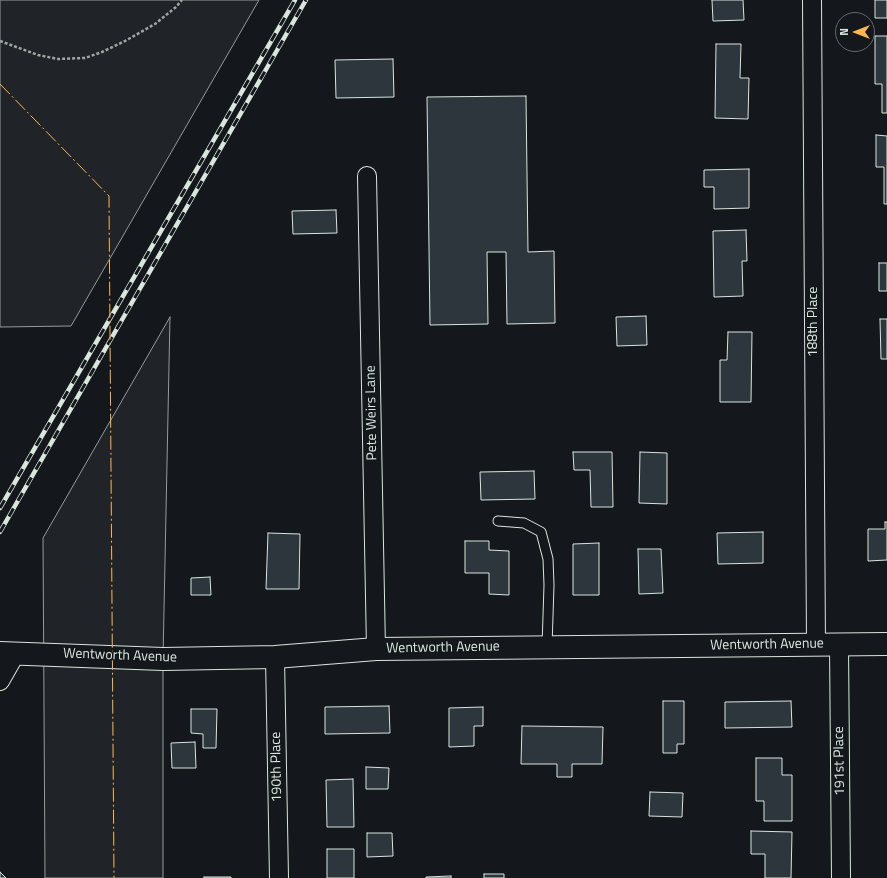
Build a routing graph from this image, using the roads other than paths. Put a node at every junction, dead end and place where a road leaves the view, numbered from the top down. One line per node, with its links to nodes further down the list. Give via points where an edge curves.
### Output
1 (812, 0): 5 (street, 188th Place)
2 (367, 176): 8 (street, Pete Weirs Lane)
3 (498, 521): 7 (lane, via 524,523 541,532 548,558)
4 (887, 644): 6 (street, Wentworth Avenue)
5 (816, 645): 6 (street, Wentworth Avenue); 7 (street, Wentworth Avenue)
6 (839, 645): 13 (street, 191st Place)
7 (547, 647): 8 (street, Wentworth Avenue)
8 (376, 649): 10 (street, Wentworth Avenue)
9 (8, 653): 10 (street, Wentworth Avenue, via 163,659); 11 (street)
10 (275, 657): 12 (street, 190th Place)
11 (0, 681)
12 (279, 878)
13 (841, 878)

